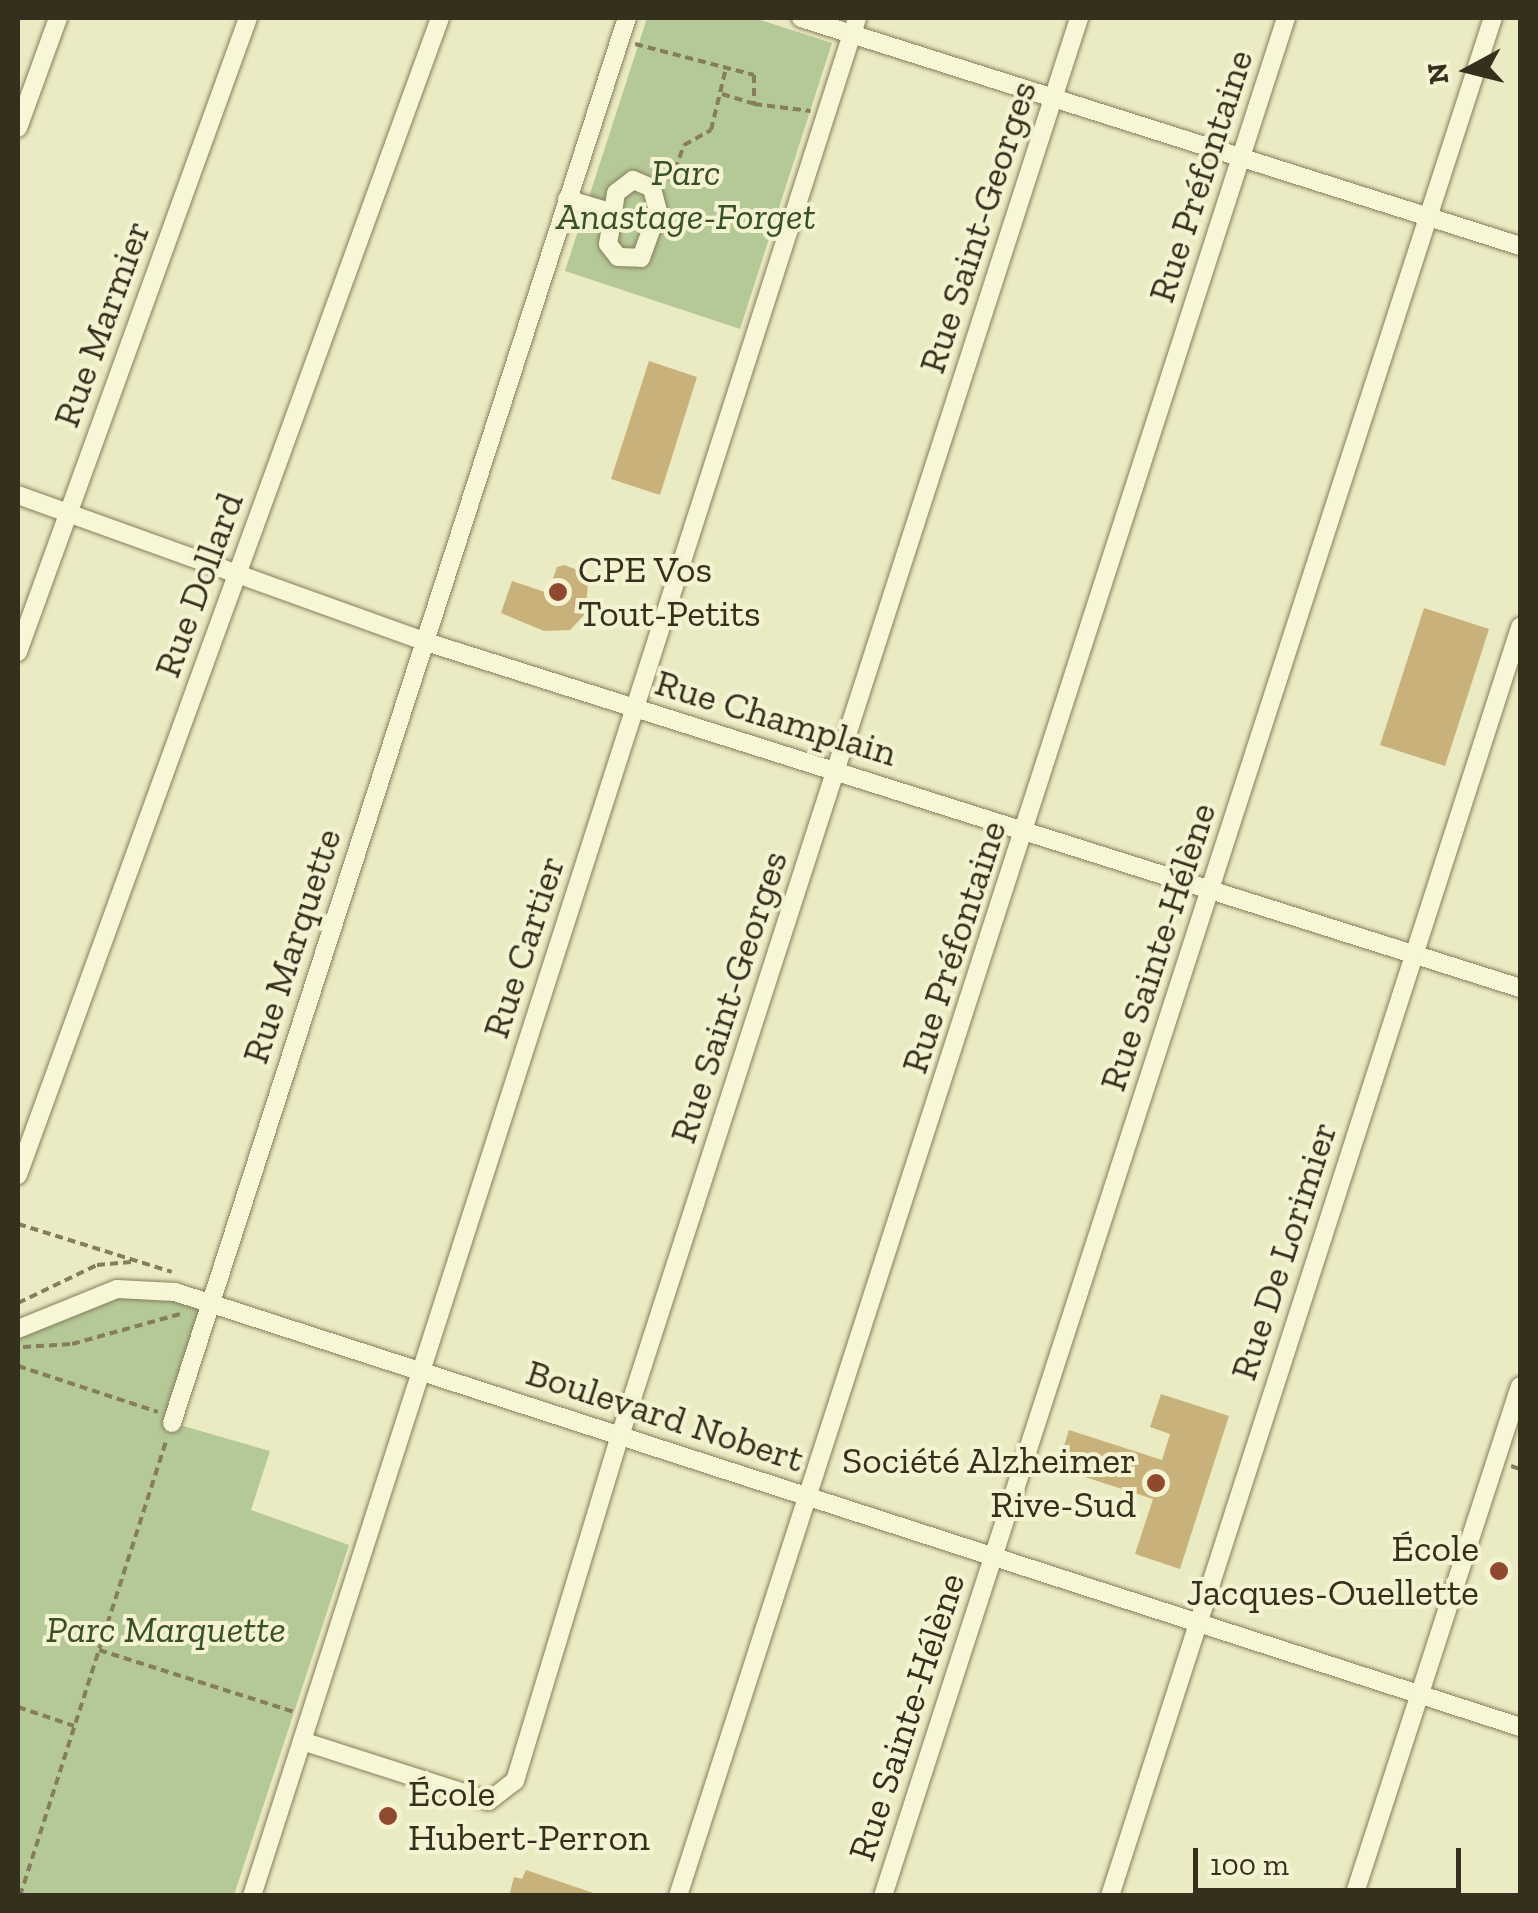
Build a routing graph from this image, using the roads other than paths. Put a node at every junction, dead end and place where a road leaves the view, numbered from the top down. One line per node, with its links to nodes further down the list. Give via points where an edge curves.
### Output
1 (58, 18): 11 (street)
2 (248, 18): 18 (street, Rue Marmier)
3 (440, 18): 19 (street, Rue Dollard)
4 (627, 18): 13 (street, Rue Marquette)
5 (801, 18): 9 (street)
6 (1079, 18): 10 (street, Rue Saint-Georges)
7 (1286, 18): 12 (street, Rue Préfontaine)
8 (1492, 18): 15 (street, Rue Sainte-Hélène)
9 (854, 26): 10 (street); 23 (street, Rue Cartier)
10 (1054, 98): 12 (street); 24 (street, Rue Saint-Georges)
11 (18, 128)
12 (1241, 158): 15 (street); 25 (street, Rue Préfontaine)
13 (567, 199): 14 (street); 21 (street, Rue Marquette)
14 (613, 214): 14 (street, via 608,244 618,258 640,258 658,211 652,188 633,180 616,193)
15 (1430, 218): 16 (street); 26 (street, Rue Sainte-Hélène)
16 (1520, 246)
17 (18, 496): 18 (street, Rue Champlain)
18 (68, 514): 19 (street, Rue Champlain); 22 (street, Rue Marmier)
19 (236, 578): 21 (street, Rue Champlain); 29 (street, Rue Dollard)
20 (1520, 626): 27 (street, Rue De Lorimier)
21 (423, 641): 23 (street, Rue Champlain); 30 (street, Rue Marquette)
22 (18, 652)
23 (634, 710): 24 (street, Rue Champlain); 32 (street, Rue Cartier)
24 (838, 771): 25 (street, Rue Champlain); 35 (street, Rue Saint-Georges)
25 (1026, 827): 26 (street, Rue Champlain); 36 (street, Rue Préfontaine)
26 (1211, 887): 27 (street, Rue Champlain); 37 (street, Rue Sainte-Hélène)
27 (1414, 954): 28 (street, Rue Champlain); 38 (street, Rue De Lorimier)
28 (1520, 988)
29 (18, 1174)
30 (212, 1304): 31 (street, Boulevard Nobert, via 146,1286 116,1288); 32 (street, Boulevard Nobert); 34 (street, Rue Marquette)
31 (18, 1329)
32 (421, 1371): 35 (street, Boulevard Nobert); 41 (street, Rue Cartier)
33 (1520, 1386): 39 (street)
34 (172, 1423)
35 (620, 1436): 36 (street, Boulevard Nobert); 41 (street, Rue Saint-Georges, via 515,1781 489,1801)
36 (811, 1498): 37 (street, Boulevard Nobert); 43 (street, Rue Préfontaine)
37 (994, 1557): 38 (street, Boulevard Nobert); 44 (street, Rue Sainte-Hélène)
38 (1197, 1622): 39 (street, Boulevard Nobert); 45 (street, Rue De Lorimier)
39 (1418, 1694): 40 (street, Boulevard Nobert); 46 (street)
40 (1520, 1727)
41 (302, 1741): 42 (street, Rue Cartier)
42 (252, 1896)
43 (678, 1896)
44 (883, 1896)
45 (1110, 1896)
46 (1354, 1896)

